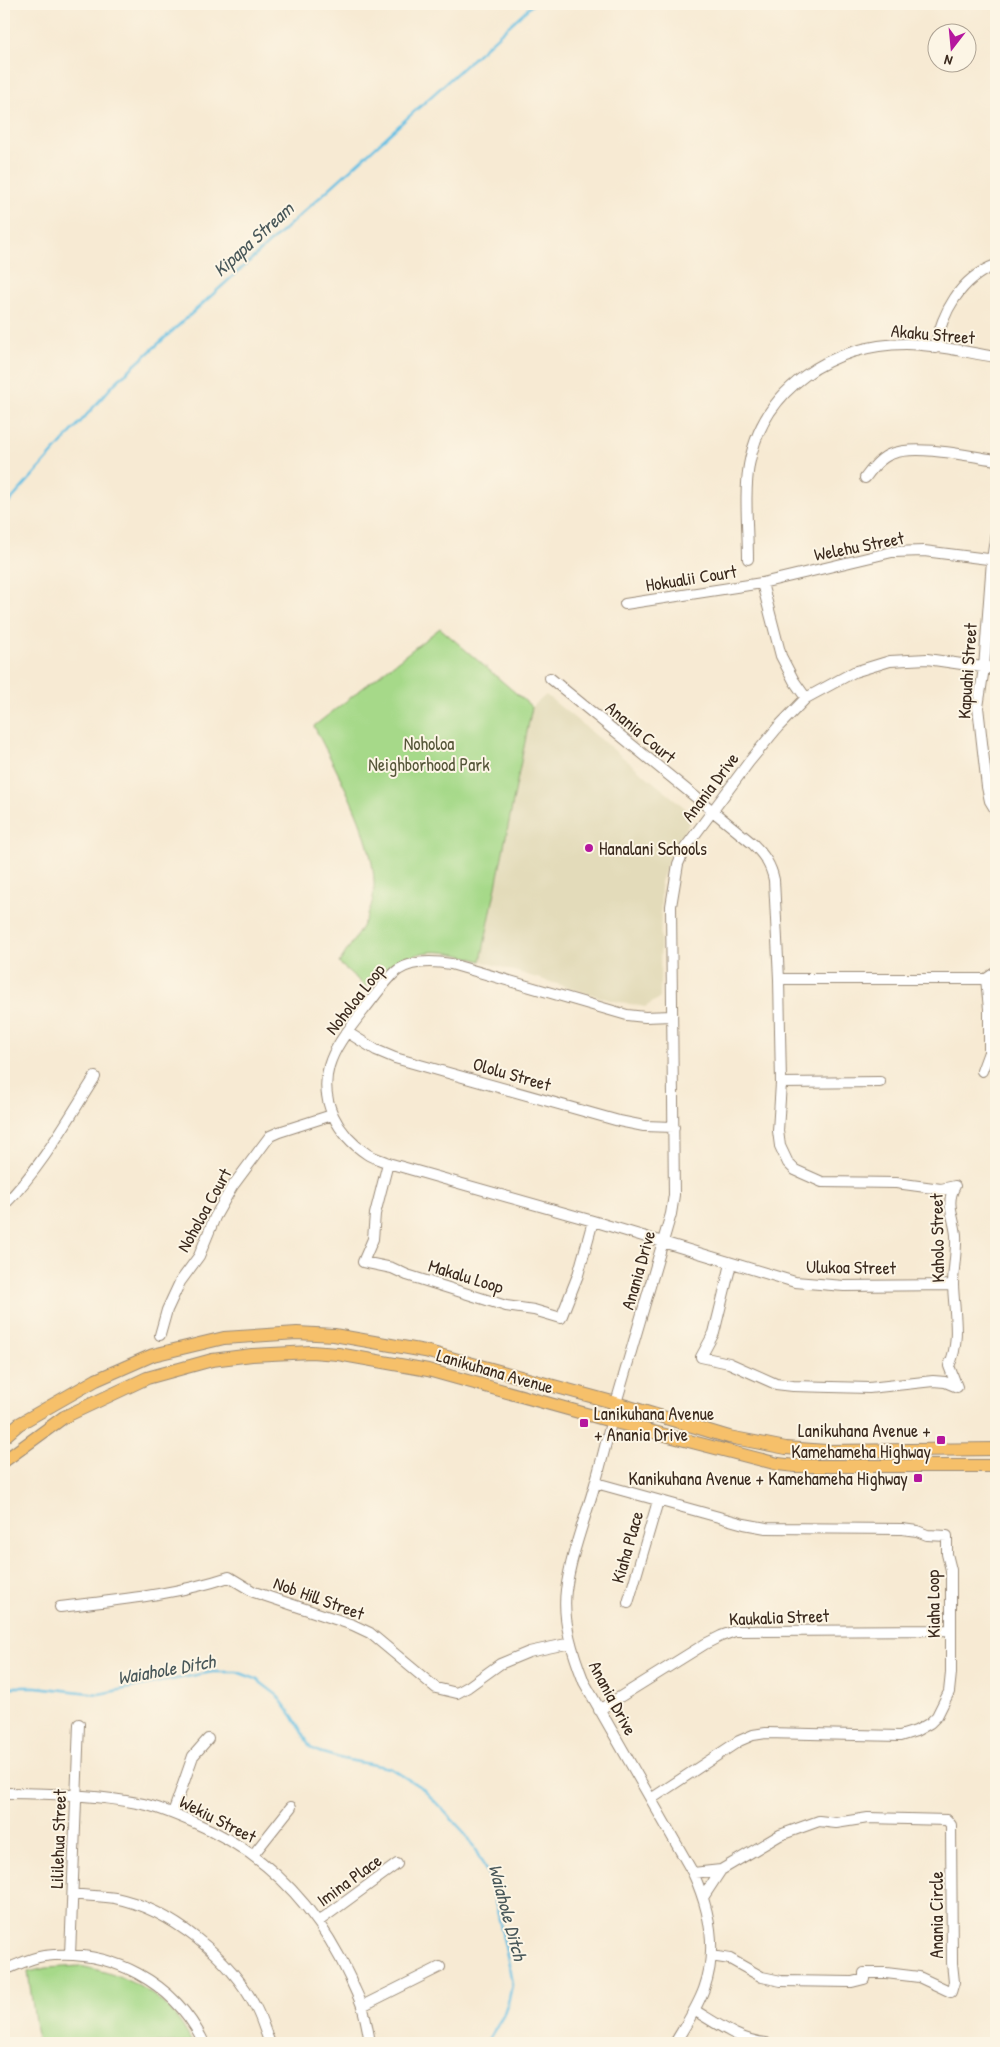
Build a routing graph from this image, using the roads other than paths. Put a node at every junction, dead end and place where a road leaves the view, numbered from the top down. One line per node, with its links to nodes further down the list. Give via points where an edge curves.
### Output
1 (996, 265): 2 (street, via 976,276 951,301)
2 (935, 348): 3 (street, Akaku Street); 7 (street, Akaku Street, via 908,344 878,346 842,354 803,376 779,400 766,420 750,464 747,484)
3 (996, 357)
4 (996, 460): 5 (street, via 924,450 908,451 891,454 877,463)
5 (865, 478)
6 (996, 532): 8 (street, Kapuahi Street)
7 (748, 559)
8 (994, 560): 9 (street, Welehu Street, via 924,551 892,552); 11 (street, Kapuahi Street)
9 (762, 583): 10 (street, Hokualii Court); 14 (street, via 781,656)
10 (625, 604)
11 (984, 668): 12 (street, Anania Drive); 14 (street, Anania Drive, via 927,659 890,661 854,672); 16 (street, Kapuahi Street, via 978,707 979,726 987,787)
12 (996, 669)
13 (550, 678): 15 (street, Anania Court)
14 (806, 698): 15 (street, Anania Drive, via 778,727)
15 (711, 811): 18 (street, Kaholo Street, via 753,844 771,868); 20 (street, Anania Drive, via 685,848 674,882 671,906)
16 (996, 811)
17 (996, 972): 19 (street)
18 (779, 979): 19 (street); 25 (street, Kaholo Street)
19 (986, 979): 22 (street, via 990,1052)
20 (672, 1016): 21 (street, Noholoa Loop, via 627,1015 482,972 435,962 415,963 398,970); 27 (street, Anania Drive)
21 (347, 1032): 26 (street, Noholoa Loop, via 329,1065 326,1099); 27 (street, Ololu Street, via 395,1058 619,1121)
22 (982, 1071)
23 (95, 1077): 29 (street, via 35,1170)
24 (880, 1082): 25 (street)
25 (780, 1083): 33 (street, Kaholo Street, via 780,1146 795,1170 822,1182 955,1186 949,1201 956,1236)
26 (332, 1115): 28 (street, Noholoa Loop, via 342,1132 354,1143 368,1155); 34 (street, Noholoa Court, via 270,1136 232,1188 215,1218 199,1256 180,1282)
27 (674, 1127): 31 (street, Anania Drive, via 674,1195)
28 (388, 1163): 30 (street, Noholoa Loop); 30 (street, Makalu Loop, via 375,1214 373,1239 363,1262 392,1268 506,1306 561,1318 578,1275)
29 (4, 1205)
30 (593, 1220): 31 (street, Noholoa Loop)
31 (663, 1242): 32 (street, Ulukoa Street); 35 (street, Anania Drive)
32 (731, 1264): 33 (street, Ulukoa Street, via 795,1282 814,1284); 33 (street, Kaholo Street, via 714,1333 701,1357 728,1363 776,1384 792,1386 869,1388 933,1381 957,1387 949,1366 955,1354 956,1338)
33 (953, 1285)
34 (160, 1335)
35 (616, 1403): 36 (street, Anania Drive); 37 (main road, Lanikuhana Avenue, via 425,1350 297,1333 224,1338 153,1355 96,1380 19,1424); 38 (main road, Lanikuhana Avenue, via 729,1437 786,1448 826,1451)
36 (611, 1422): 39 (main road, Lanikuhana Avenue, via 419,1368 338,1354 252,1355 212,1360 147,1378 64,1417); 40 (main road, Lanikuhana Avenue, via 795,1466); 41 (street, Anania Drive)
37 (4, 1437)
38 (994, 1448)
39 (4, 1461)
40 (993, 1466)
41 (596, 1483): 42 (street, Kiaha Loop); 46 (street, Anania Drive, via 566,1591)
42 (658, 1501): 43 (street, Kiaha Place); 45 (street, Kiaha Loop, via 766,1528 902,1529 927,1536 947,1536 951,1570)
43 (628, 1603)
44 (60, 1607): 46 (street, Nob Hill Street, via 130,1599 229,1577 254,1592 353,1625 370,1634 436,1688 457,1693 500,1664 529,1652)
45 (950, 1630): 47 (street, Kaukalia Street, via 735,1631 706,1644); 52 (street, Kiaha Loop, via 949,1692 937,1716 916,1731 900,1736 753,1735)
46 (571, 1643): 47 (street, Anania Drive, via 584,1682)
47 (600, 1710): 52 (street, Anania Drive)
48 (79, 1724): 51 (street, Lililehua Street)
49 (208, 1739): 54 (street, via 193,1756)
50 (4, 1793): 51 (street, Wekiu Street)
51 (76, 1796): 54 (street, Wekiu Street, via 145,1805); 59 (street, Lililehua Street)
52 (651, 1799): 58 (street, Anania Drive)
53 (291, 1807): 55 (street)
54 (173, 1813): 55 (street, Wekiu Street)
55 (254, 1855): 61 (street, Wekiu Street, via 274,1871)
56 (397, 1864): 61 (street, Imina Place)
57 (722, 1870): 58 (street, Anania Circle); 60 (street, Anania Circle); 63 (street, Anania Circle, via 780,1835 819,1821 836,1823 868,1818 947,1820 952,1833 954,1982 952,1992 919,1977 886,1973 864,1973 864,1979 852,1982 781,1981 762,1977 730,1959)
58 (693, 1873): 60 (street, Anania Drive)
59 (73, 1894): 62 (street, Lililehua Street); 69 (street, via 115,1898 139,1905 188,1932 215,1954 240,1982 256,2008)
60 (704, 1896): 63 (street, Anania Drive, via 710,1922)
61 (319, 1922): 66 (street, Wekiu Street)
62 (70, 1955): 65 (street, via 42,1956); 68 (street, via 127,1967 158,1985 181,2007)
63 (711, 1956): 67 (street, Anania Drive, via 704,1988)
64 (440, 1967): 66 (street)
65 (4, 1970)
66 (362, 2006): 70 (street, Wekiu Street)
67 (694, 2010): 71 (street, Anania Drive); 72 (street, via 730,2031)
68 (204, 2043)
69 (270, 2043)
70 (370, 2043)
71 (675, 2043)
72 (766, 2043)

